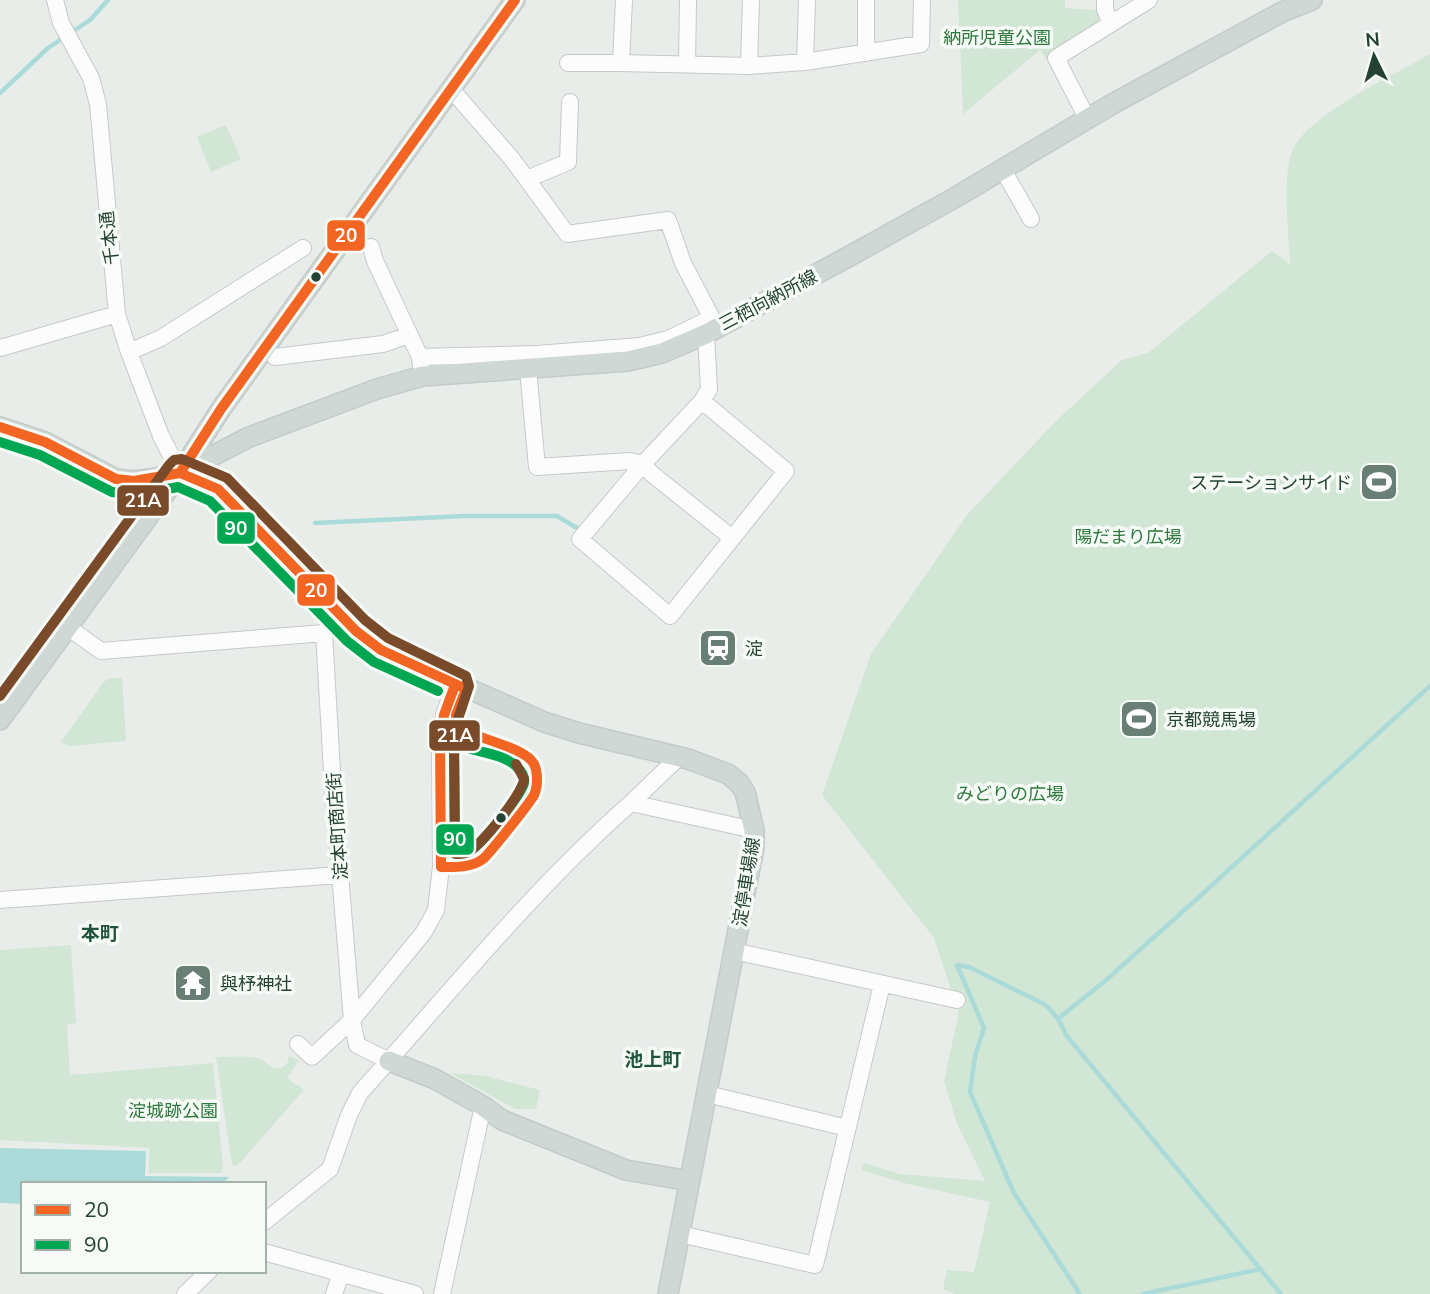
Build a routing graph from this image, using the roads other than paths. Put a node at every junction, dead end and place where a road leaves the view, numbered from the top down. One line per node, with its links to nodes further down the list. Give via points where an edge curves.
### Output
1 (55, 0): 27 (street, 千本通, via 98,104)
2 (515, 0): 19 (main road)
3 (624, 0): 16 (street)
4 (688, 0): 17 (street)
5 (751, 0): 18 (street)
6 (807, 0): 14 (street)
7 (866, 0): 13 (street)
8 (922, 0): 13 (street, via 921,44)
9 (1105, 0): 12 (street)
10 (1149, 0): 12 (street)
11 (1311, 0): 21 (main road, 三栖向納所線)
12 (1111, 23): 21 (street, via 1056,58)
13 (866, 53): 14 (street)
14 (805, 62): 18 (street)
15 (569, 63): 16 (street)
16 (621, 63): 17 (street)
17 (687, 64): 18 (street)
18 (750, 66)
19 (450, 89): 23 (street); 38 (main road)
20 (570, 102): 23 (street, via 568,162)
21 (1087, 118): 22 (main road, 三栖向納所線)
22 (1002, 168): 24 (street); 28 (main road, 三栖向納所線)
23 (527, 179): 28 (street, via 568,234 668,220)
24 (1031, 219)
25 (371, 247): 29 (street)
26 (303, 248): 31 (street, via 161,338)
27 (117, 314): 30 (street); 31 (street, 千本通)
28 (711, 327): 33 (street, via 640,346); 34 (main road, 三栖向納所線, via 662,353 628,361); 35 (street, via 709,389)
29 (409, 335): 32 (street, via 383,345); 33 (street)
30 (0, 348)
31 (129, 352): 38 (street, 千本通)
32 (275, 357)
33 (421, 367): 34 (main road, 三栖向納所線); 38 (main road, 三栖向納所線, via 377,389 247,438)
34 (528, 369): 37 (street, via 537,467)
35 (702, 401): 37 (street); 39 (street, via 786,471)
36 (0, 427): 38 (main road, via 45,442 116,479 134,481)
37 (643, 464): 39 (street); 39 (street, via 580,539 670,616)
38 (180, 473): 40 (main road, 淀停車場線, via 219,489); 41 (main road)
39 (732, 538)
40 (340, 617): 42 (street); 43 (main road, 淀停車場線, via 381,650)
41 (69, 628): 42 (street, via 100,651); 44 (main road)
42 (324, 633): 48 (street, 淀本町商店街)
43 (456, 684): 45 (main road, 淀停車場線, via 544,722); 53 (street, via 440,738 439,897 431,921)
44 (0, 720)
45 (680, 757): 46 (street); 47 (main road, 淀停車場線, via 740,783)
46 (631, 803): 47 (street); 55 (street, via 524,907)
47 (754, 830): 50 (main road, 淀停車場線)
48 (340, 875): 49 (street); 53 (street, 淀本町商店街)
49 (0, 900)
50 (734, 951): 51 (street); 56 (main road, 淀停車場線)
51 (882, 984): 52 (street); 58 (street)
52 (957, 1000)
53 (352, 1020): 54 (street, via 312,1057); 55 (street, via 357,1045)
54 (298, 1044)
55 (389, 1061): 57 (main road, via 435,1079); 60 (street, via 359,1093 330,1169)
56 (707, 1094): 58 (street); 59 (main road, 淀停車場線)
57 (483, 1106): 59 (main road, via 502,1121 626,1170); 68 (street)
58 (848, 1128): 61 (street, via 815,1265)
59 (690, 1181): 61 (main road, 淀停車場線)
60 (266, 1220)
61 (680, 1234): 69 (main road, 淀停車場線)
62 (266, 1253): 64 (street)
63 (207, 1273): 65 (street)
64 (341, 1273): 66 (street); 67 (street)
65 (185, 1294)
66 (334, 1294)
67 (415, 1294)
68 (442, 1294)
69 (668, 1294)

